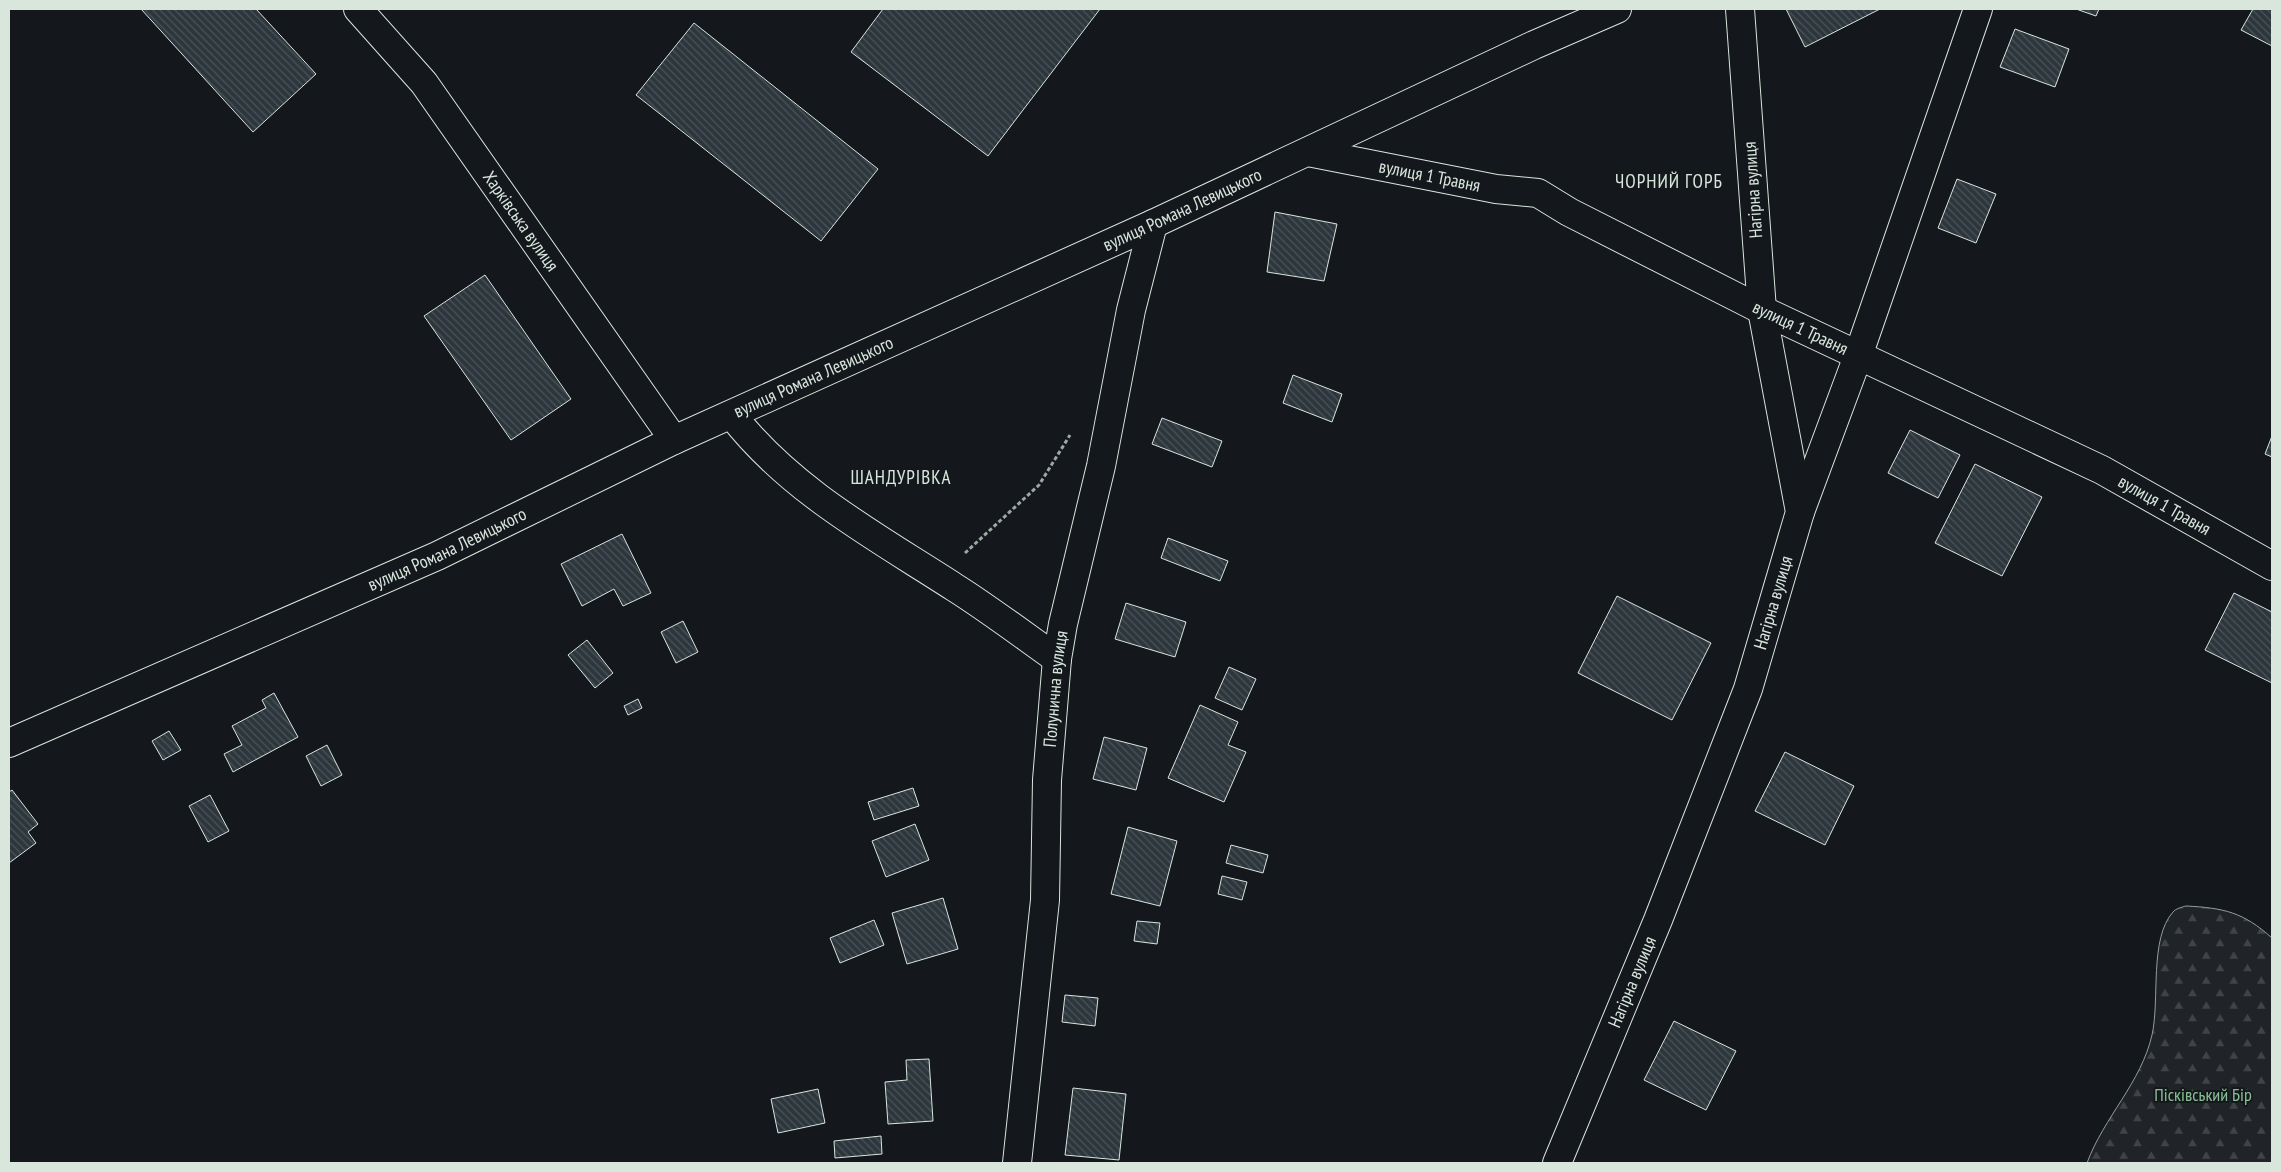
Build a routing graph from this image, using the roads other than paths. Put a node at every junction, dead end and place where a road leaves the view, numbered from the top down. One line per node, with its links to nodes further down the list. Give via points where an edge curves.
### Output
1 (358, 9): 10 (street, Харківська вулиця, via 424,83)
2 (1617, 9): 5 (street, вулиця Романа Левицького)
3 (1740, 9): 7 (street, Нагірна вулиця)
4 (1978, 9): 8 (street)
5 (1308, 152): 6 (street, вулиця Романа Левицького); 7 (street, вулиця 1 Травня, via 1496,189 1538,192 1569,212)
6 (1153, 224): 9 (street, вулиця Романа Левицького); 13 (street, Полунична вулиця, via 1130,310 1101,466)
7 (1762, 310): 8 (street, вулиця 1 Травня); 11 (street, Нагірна вулиця)
8 (1858, 356): 11 (street); 12 (street, вулиця 1 Травня, via 2102,470)
9 (732, 415): 10 (street, вулиця Романа Левицького); 13 (street, via 757,446 824,503 983,606)
10 (674, 440): 14 (street, вулиця Романа Левицького, via 437,556)
11 (1800, 512): 16 (street, Нагірна вулиця, via 1748,689)
12 (2272, 566)
13 (1057, 659): 15 (street, Полунична вулиця, via 1047,780 1045,900)
14 (9, 743)
15 (1017, 1163)
16 (1558, 1163)

